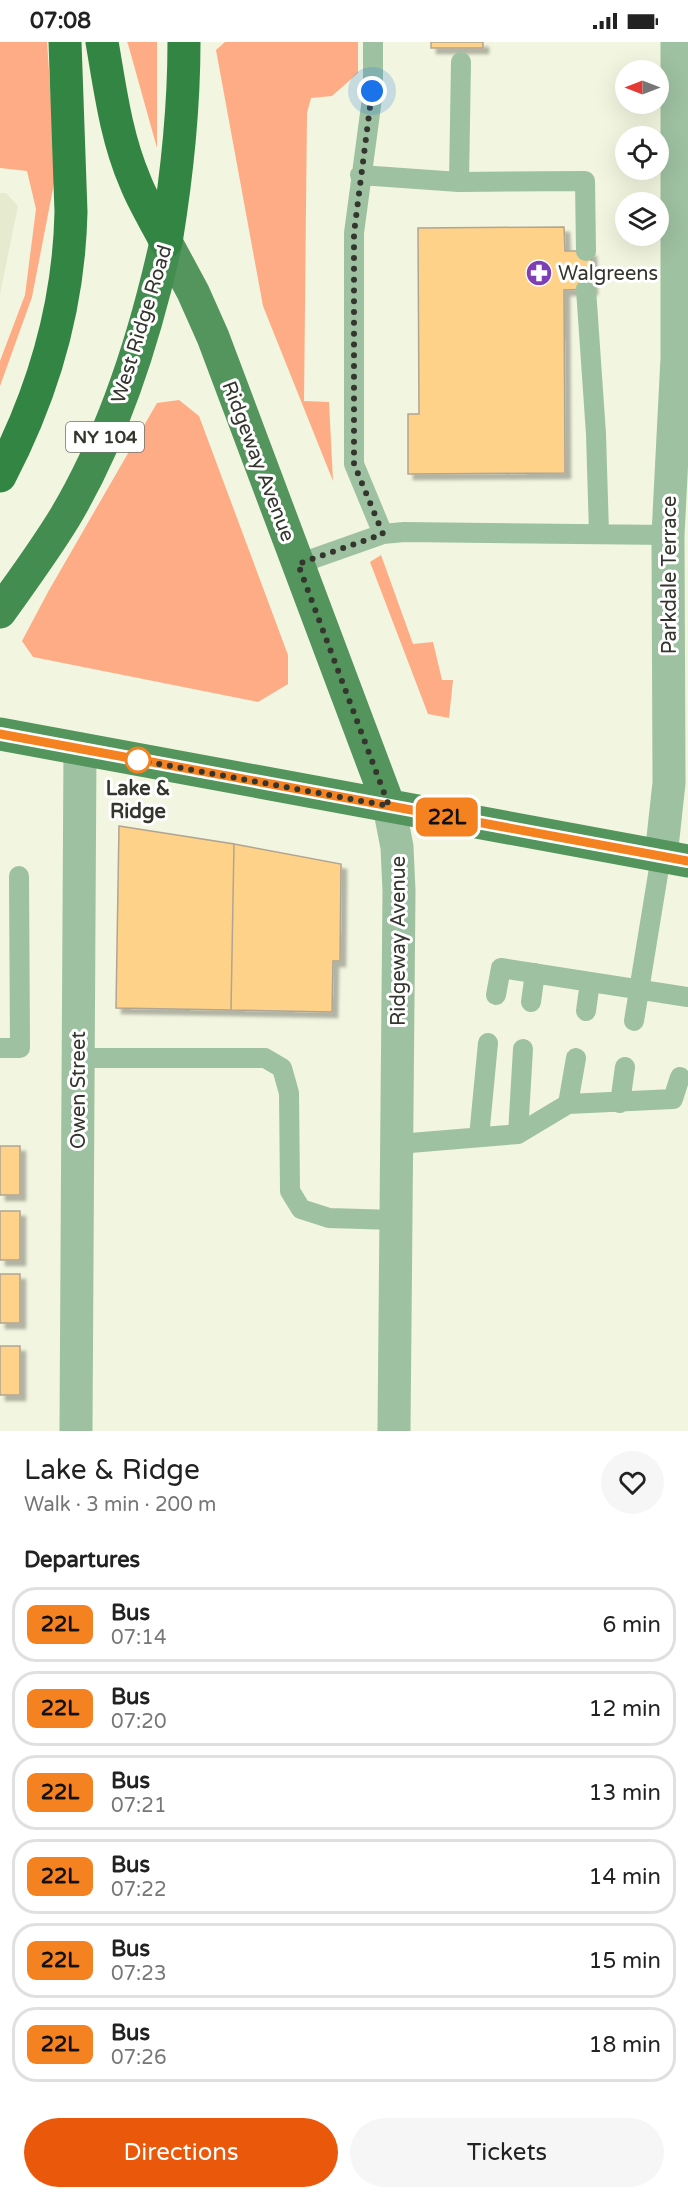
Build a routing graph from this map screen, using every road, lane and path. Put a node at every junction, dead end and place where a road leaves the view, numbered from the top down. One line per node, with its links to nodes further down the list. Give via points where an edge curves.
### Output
1 (65, 42): 14 (highway, via 71,238 64,290 45,370)
2 (102, 42): 11 (highway, via 122,144 139,190)
3 (184, 42): 8 (highway, West Ridge Road / NY 104)
4 (207, 42): 8 (highway, via 192,70)
5 (373, 42): 9 (lane, via 372,91)
6 (677, 42): 17 (street, Parkdale Terrace, via 677,358)
7 (461, 62): 10 (lane)
8 (183, 102): 11 (highway, West Ridge Road / NY 104)
9 (360, 175): 10 (lane); 16 (lane, via 354,233 354,464)
10 (459, 182): 12 (lane, via 585,182)
11 (166, 242): 18 (main road, Ridgeway Avenue, via 213,338); 19 (highway, West Ridge Road / NY 104, via 138,350 105,436 66,515)
12 (586, 251)
13 (586, 290): 15 (lane)
14 (0, 476)
15 (599, 533): 16 (lane); 17 (lane)
16 (383, 534): 18 (lane)
17 (668, 535): 23 (street, Parkdale Terrace, via 669,783)
18 (298, 564): 22 (main road, Ridgeway Avenue)
19 (0, 612)
20 (0, 734): 21 (main road)
21 (80, 749): 22 (main road); 36 (street, Owen Street)
22 (389, 806): 23 (main road); 44 (street, Ridgeway Avenue, via 397,848 399,891)
23 (674, 858): 27 (lane)
24 (19, 876): 34 (lane, via 20,1048)
25 (535, 974): 26 (lane); 28 (lane, via 501,968); 30 (lane)
26 (590, 982): 27 (lane); 31 (lane)
27 (639, 990): 29 (lane); 32 (lane)
28 (496, 995)
29 (688, 997)
30 (531, 1002)
31 (586, 1011)
32 (634, 1021)
33 (488, 1043): 43 (lane)
34 (0, 1048)
35 (523, 1049): 42 (lane)
36 (78, 1058): 45 (lane, via 265,1058 282,1068 289,1094 290,1191 301,1209 329,1218); 46 (street, Owen Street)
37 (576, 1058): 41 (lane)
38 (625, 1067): 40 (lane)
39 (680, 1077): 40 (lane, via 673,1100)
40 (620, 1103): 41 (lane)
41 (568, 1104): 42 (lane)
42 (518, 1134): 43 (lane)
43 (479, 1137): 44 (lane)
44 (398, 1144): 45 (street, Ridgeway Avenue)
45 (395, 1220): 47 (street, Ridgeway Avenue)
46 (76, 1431)
47 (394, 1431)

